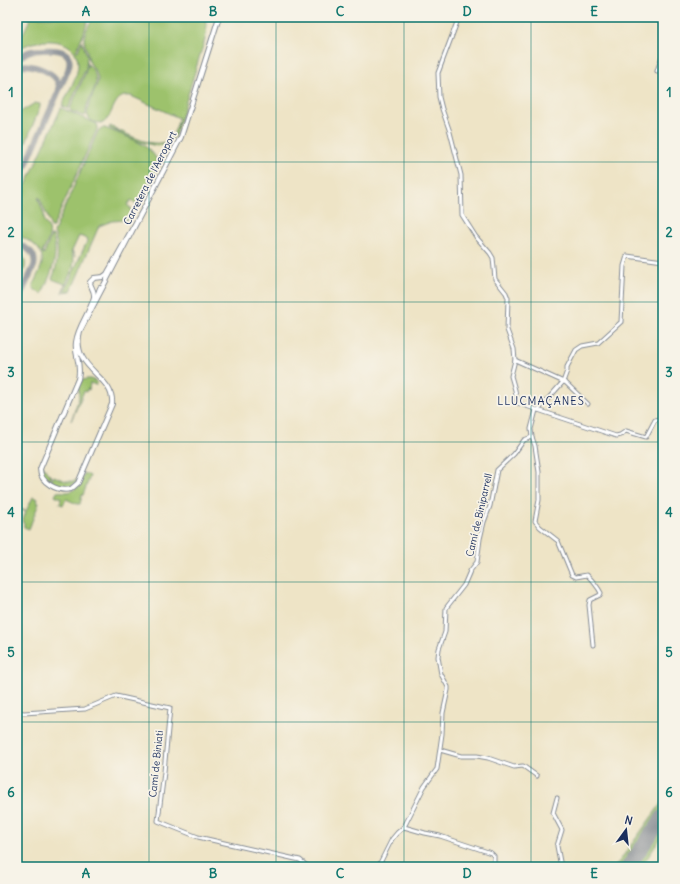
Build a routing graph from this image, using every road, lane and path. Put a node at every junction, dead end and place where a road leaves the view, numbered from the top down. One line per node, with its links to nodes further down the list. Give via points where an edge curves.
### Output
1 (219, 17): 5 (main road, Carretera de l'Aeroport, via 182,134)
2 (459, 17): 12 (street, via 438,74 439,97 461,175 462,215 493,258 494,280 507,296 507,330)
3 (663, 53): 4 (street)
4 (657, 71)
5 (144, 208): 6 (main road, Carretera de l'Aeroport); 8 (main road, via 107,274)
6 (120, 257): 9 (main road); 11 (main road, Carretera de l'Aeroport)
7 (663, 261): 13 (street, via 626,256 622,321 598,343 577,349)
8 (98, 278): 9 (main road, via 101,280); 10 (main road, via 91,280)
9 (101, 286): 10 (main road, via 96,289); 11 (main road)
10 (92, 287): 11 (main road, Carretera de l'Aeroport, via 94,300 78,333 75,344 80,372 42,463 41,475 46,482 64,490 75,487 112,406 110,391 81,357 78,348 82,327)
11 (92, 308)
12 (515, 360): 13 (street); 15 (street, via 511,377 517,403)
13 (563, 382): 14 (street); 15 (street)
14 (588, 404)
15 (537, 410): 16 (street, via 616,436 626,431 646,437 655,420); 17 (street, via 531,429)
16 (663, 418)
17 (532, 437): 18 (street, via 536,446 539,472 539,500 535,521 558,541 572,575 587,575 601,593 590,600); 20 (street, Camí de Biniparrell, via 524,440 497,470 490,506 482,528 477,562 445,611 445,632 438,658 440,672 448,690)
18 (593, 645)
19 (17, 712): 24 (street, Camí de Biniati, via 85,709 116,696 170,708 158,821 198,837 300,860)
20 (440, 750): 21 (street, via 462,756 477,756 514,767 523,766); 23 (street, Camí de Biniparrell, via 436,772 424,787)
21 (537, 776)
22 (557, 798): 27 (street, via 553,813 562,830 557,846)
23 (404, 827): 25 (street, Camí de Biniparrell, via 392,839); 26 (street, via 491,853 494,856)
24 (308, 867)
25 (378, 867)
26 (494, 867)
27 (561, 867)

